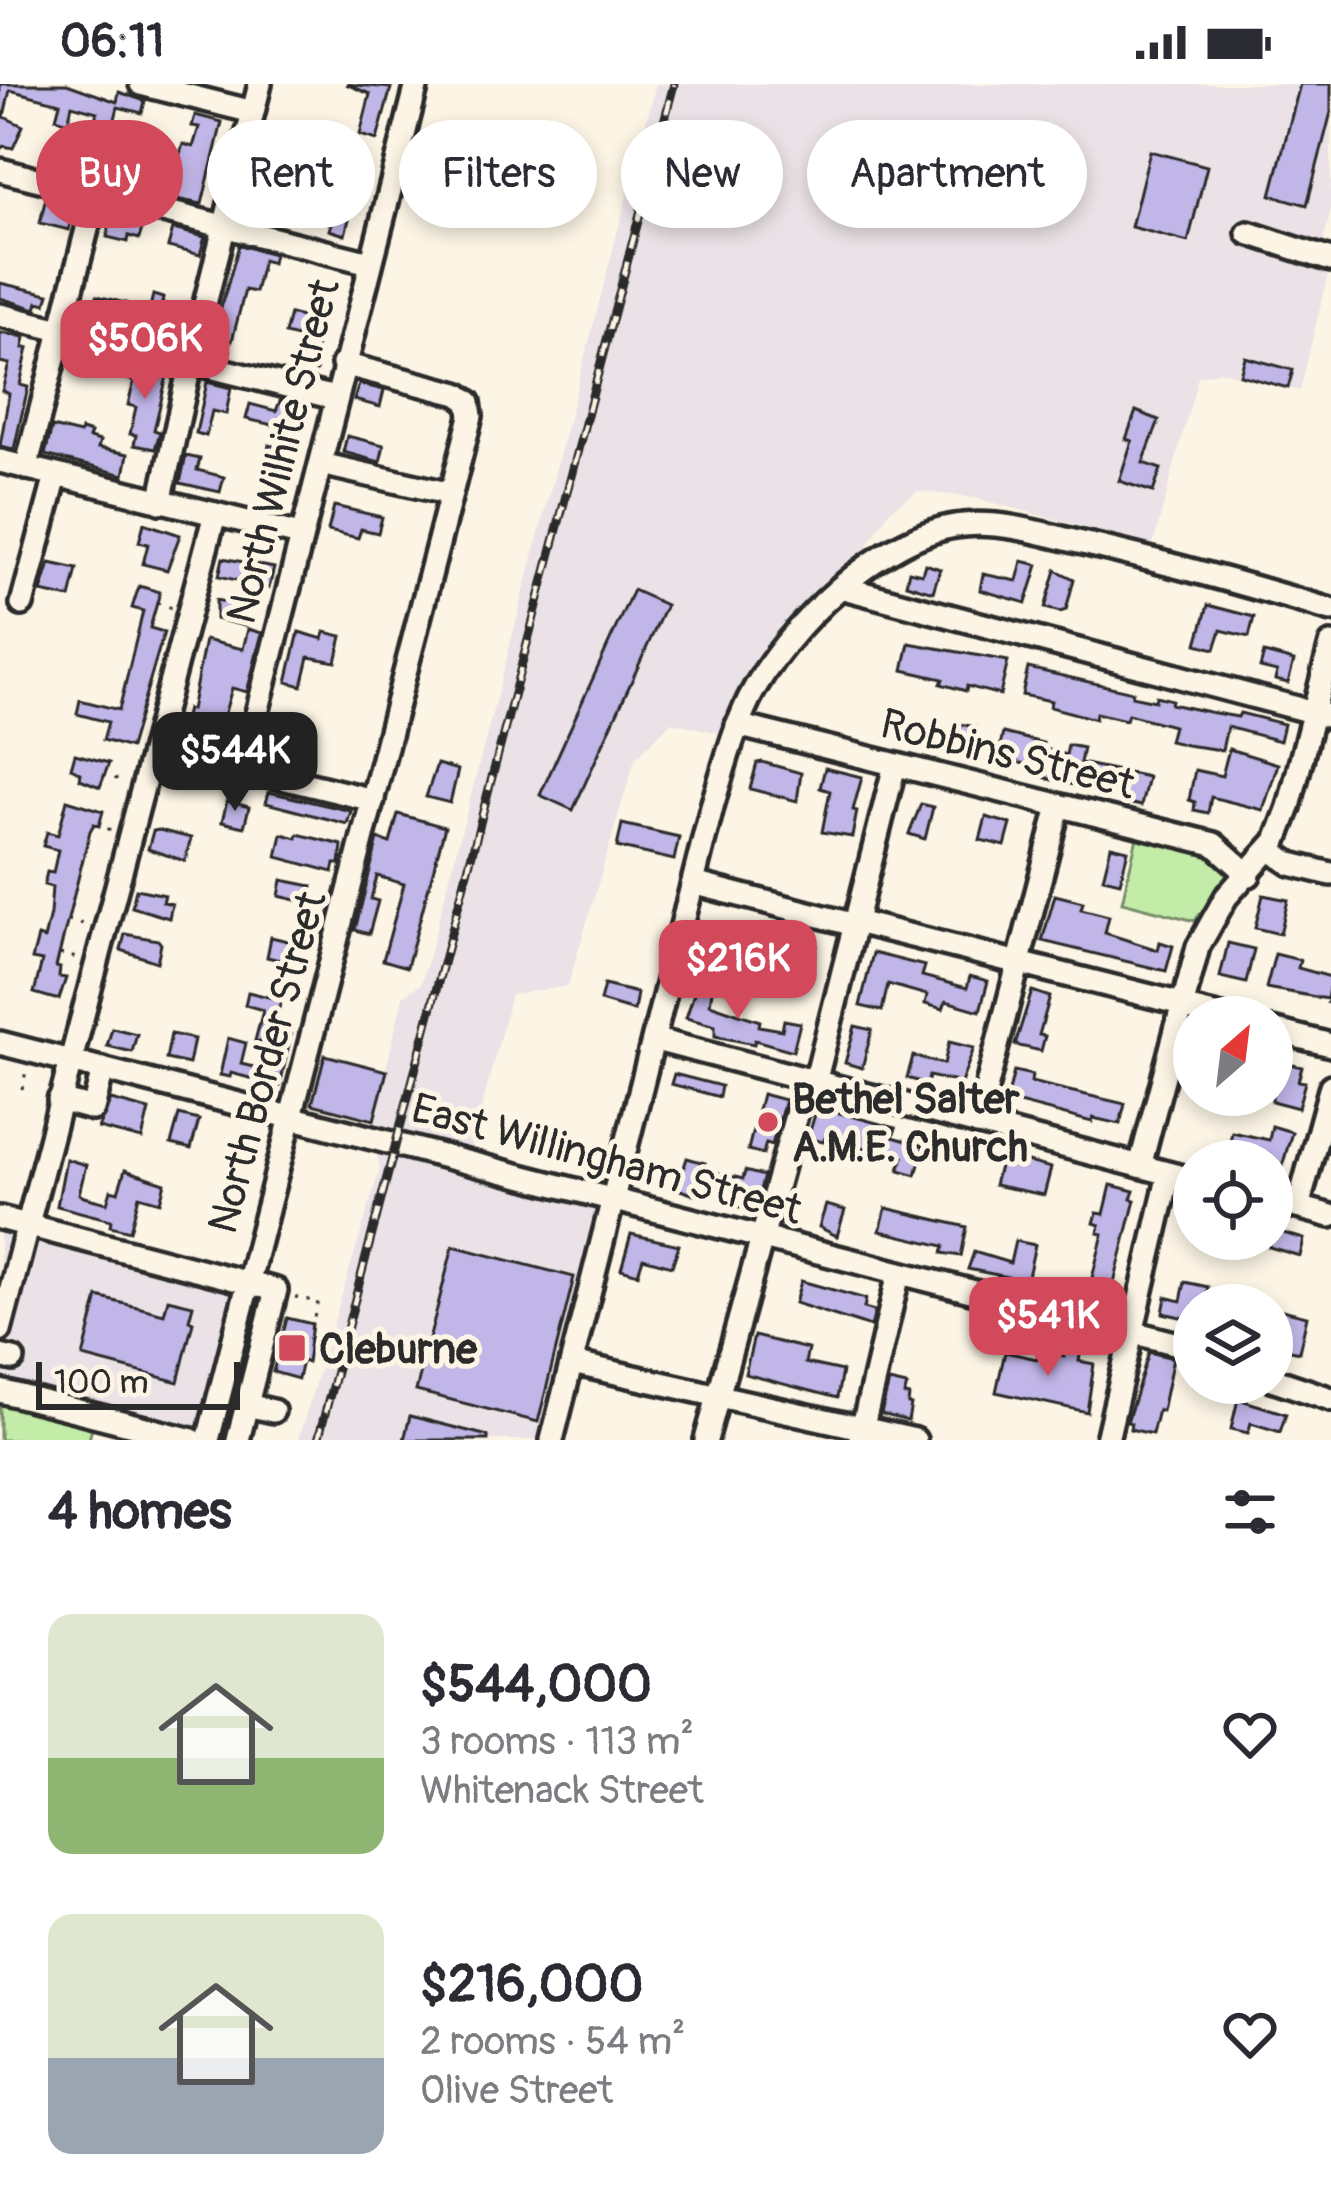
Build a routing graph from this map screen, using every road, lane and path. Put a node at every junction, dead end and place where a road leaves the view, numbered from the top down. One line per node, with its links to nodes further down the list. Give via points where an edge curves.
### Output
1 (141, 84): 4 (street)
2 (260, 84): 4 (street)
3 (417, 84): 13 (street, North Wilhite Street)
4 (253, 112): 5 (street)
5 (251, 120)
6 (0, 170): 7 (street)
7 (36, 179)
8 (88, 228): 15 (street)
9 (225, 228): 16 (street)
10 (233, 228): 13 (street)
11 (1247, 233): 12 (street)
12 (1331, 260)
13 (370, 263): 17 (street, North Wilhite Street)
14 (0, 315): 15 (street)
15 (63, 330): 16 (street); 21 (street)
16 (192, 362): 18 (street); 24 (street)
17 (343, 364): 18 (street, North Wilhite Street); 23 (street, North Border Street, via 458,394 472,409)
18 (335, 398): 20 (street, North Wilhite Street)
19 (0, 461): 21 (street)
20 (320, 464): 23 (street); 26 (street, North Wilhite Street)
21 (26, 467): 22 (street)
22 (56, 476): 24 (street); 28 (street)
23 (452, 494): 38 (street, North Border Street)
24 (160, 502): 25 (street)
25 (215, 514): 26 (street); 33 (street, North Wilhite Street)
26 (299, 535): 35 (street, North Wilhite Street)
27 (844, 588): 29 (street, via 923,534 988,524); 31 (street); 32 (street, via 790,638)
28 (22, 604)
29 (1331, 610)
30 (1331, 644): 31 (street)
31 (1322, 715): 42 (street)
32 (737, 724): 34 (street, Robbins Street); 45 (street)
33 (154, 747): 35 (street); 37 (street, North Wilhite Street)
34 (895, 765): 39 (street, Robbins Street); 47 (street)
35 (243, 768): 38 (street)
36 (103, 775): 37 (path)
37 (142, 785): 41 (street, North Wilhite Street)
38 (373, 800): 68 (street, North Border Street)
39 (1059, 806): 44 (street, Robbins Street, via 1214,844); 50 (street)
40 (96, 825): 41 (path)
41 (128, 835): 51 (street, North Wilhite Street)
42 (1270, 850): 43 (street); 44 (street)
43 (1331, 874)
44 (1249, 875): 52 (street, via 1207,925)
45 (694, 883): 47 (street); 57 (street)
46 (68, 920): 48 (path)
47 (856, 923): 50 (street); 64 (street)
48 (87, 925)
49 (60, 954): 51 (path)
50 (1019, 962): 54 (street); 69 (street)
51 (94, 963): 62 (street, North Wilhite Street)
52 (1185, 996)
53 (1318, 997): 55 (path)
54 (1173, 1003)
55 (1328, 1003)
56 (1293, 1035): 60 (street)
57 (656, 1040): 64 (street); 73 (street)
58 (1173, 1040): 70 (street)
59 (0, 1042): 61 (street, East Willingham Street)
60 (1331, 1045)
61 (32, 1051): 62 (street, East Willingham Street); 66 (path)
62 (69, 1061): 63 (street, East Willingham Street); 67 (street, North Wilhite Street)
63 (103, 1069): 67 (street, via 93,1108); 68 (street, East Willingham Street)
64 (811, 1080): 69 (street); 79 (street)
65 (1331, 1086): 75 (street)
66 (22, 1089)
67 (59, 1100): 78 (street, North Wilhite Street)
68 (292, 1117): 73 (street, East Willingham Street); 81 (street, North Border Street)
69 (977, 1124): 70 (street)
70 (1140, 1166): 71 (street)
71 (1169, 1174): 72 (street); 84 (street)
72 (1173, 1175)
73 (614, 1202): 79 (street, East Willingham Street); 87 (street)
74 (1293, 1206): 75 (street)
75 (1298, 1207): 76 (street)
76 (1331, 1216)
77 (0, 1218): 78 (street)
78 (27, 1225): 81 (street, via 158,1270); 83 (street, North Wilhite Street, via 27,1263)
79 (764, 1240): 80 (street, East Willingham Street); 90 (street)
80 (899, 1274): 84 (street, East Willingham Street); 94 (street)
81 (248, 1283): 82 (street); 96 (street, North Border Street, via 206,1407)
82 (275, 1292): 86 (path, via 318,1303 310,1353); 92 (street)
83 (0, 1330)
84 (1132, 1333): 85 (street, East Willingham Street); 101 (street)
85 (1173, 1343)
86 (333, 1359)
87 (572, 1364): 90 (street); 98 (street)
88 (1293, 1386): 91 (street)
89 (0, 1391): 95 (street)
90 (719, 1397): 94 (street); 99 (street)
91 (1331, 1399)
92 (247, 1405): 93 (street); 97 (street)
93 (273, 1412)
94 (861, 1435): 100 (street)
95 (191, 1440)
96 (208, 1440)
97 (238, 1440)
98 (553, 1440)
99 (706, 1440)
100 (915, 1440)
101 (1107, 1440)

